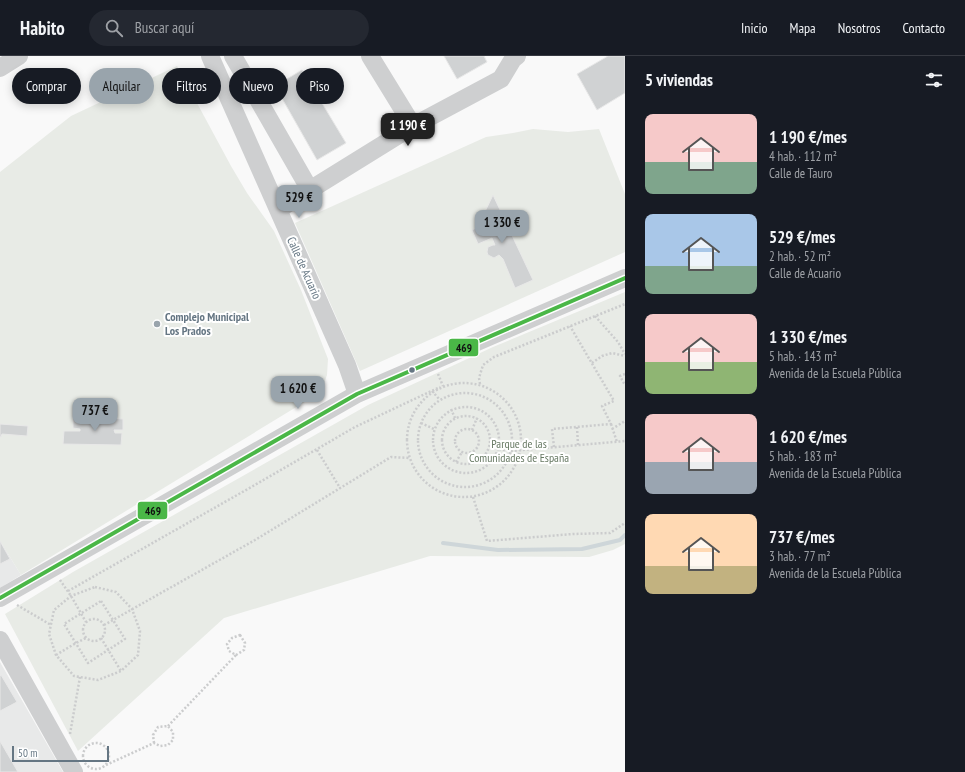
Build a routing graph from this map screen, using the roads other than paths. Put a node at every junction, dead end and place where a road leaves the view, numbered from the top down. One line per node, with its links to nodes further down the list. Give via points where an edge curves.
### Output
1 (19, 56): 6 (street)
2 (210, 56): 9 (street, Calle de Acuario)
3 (233, 56): 8 (street)
4 (370, 56): 7 (street)
5 (514, 57): 7 (street, via 502,79)
6 (0, 68)
7 (413, 126): 8 (street)
8 (310, 190): 9 (street)
9 (279, 209): 11 (street, Calle de Acuario, via 347,365)
10 (625, 278): 11 (street)
11 (357, 394): 12 (street)
12 (8, 601)
13 (0, 640): 14 (street)
14 (74, 772)

